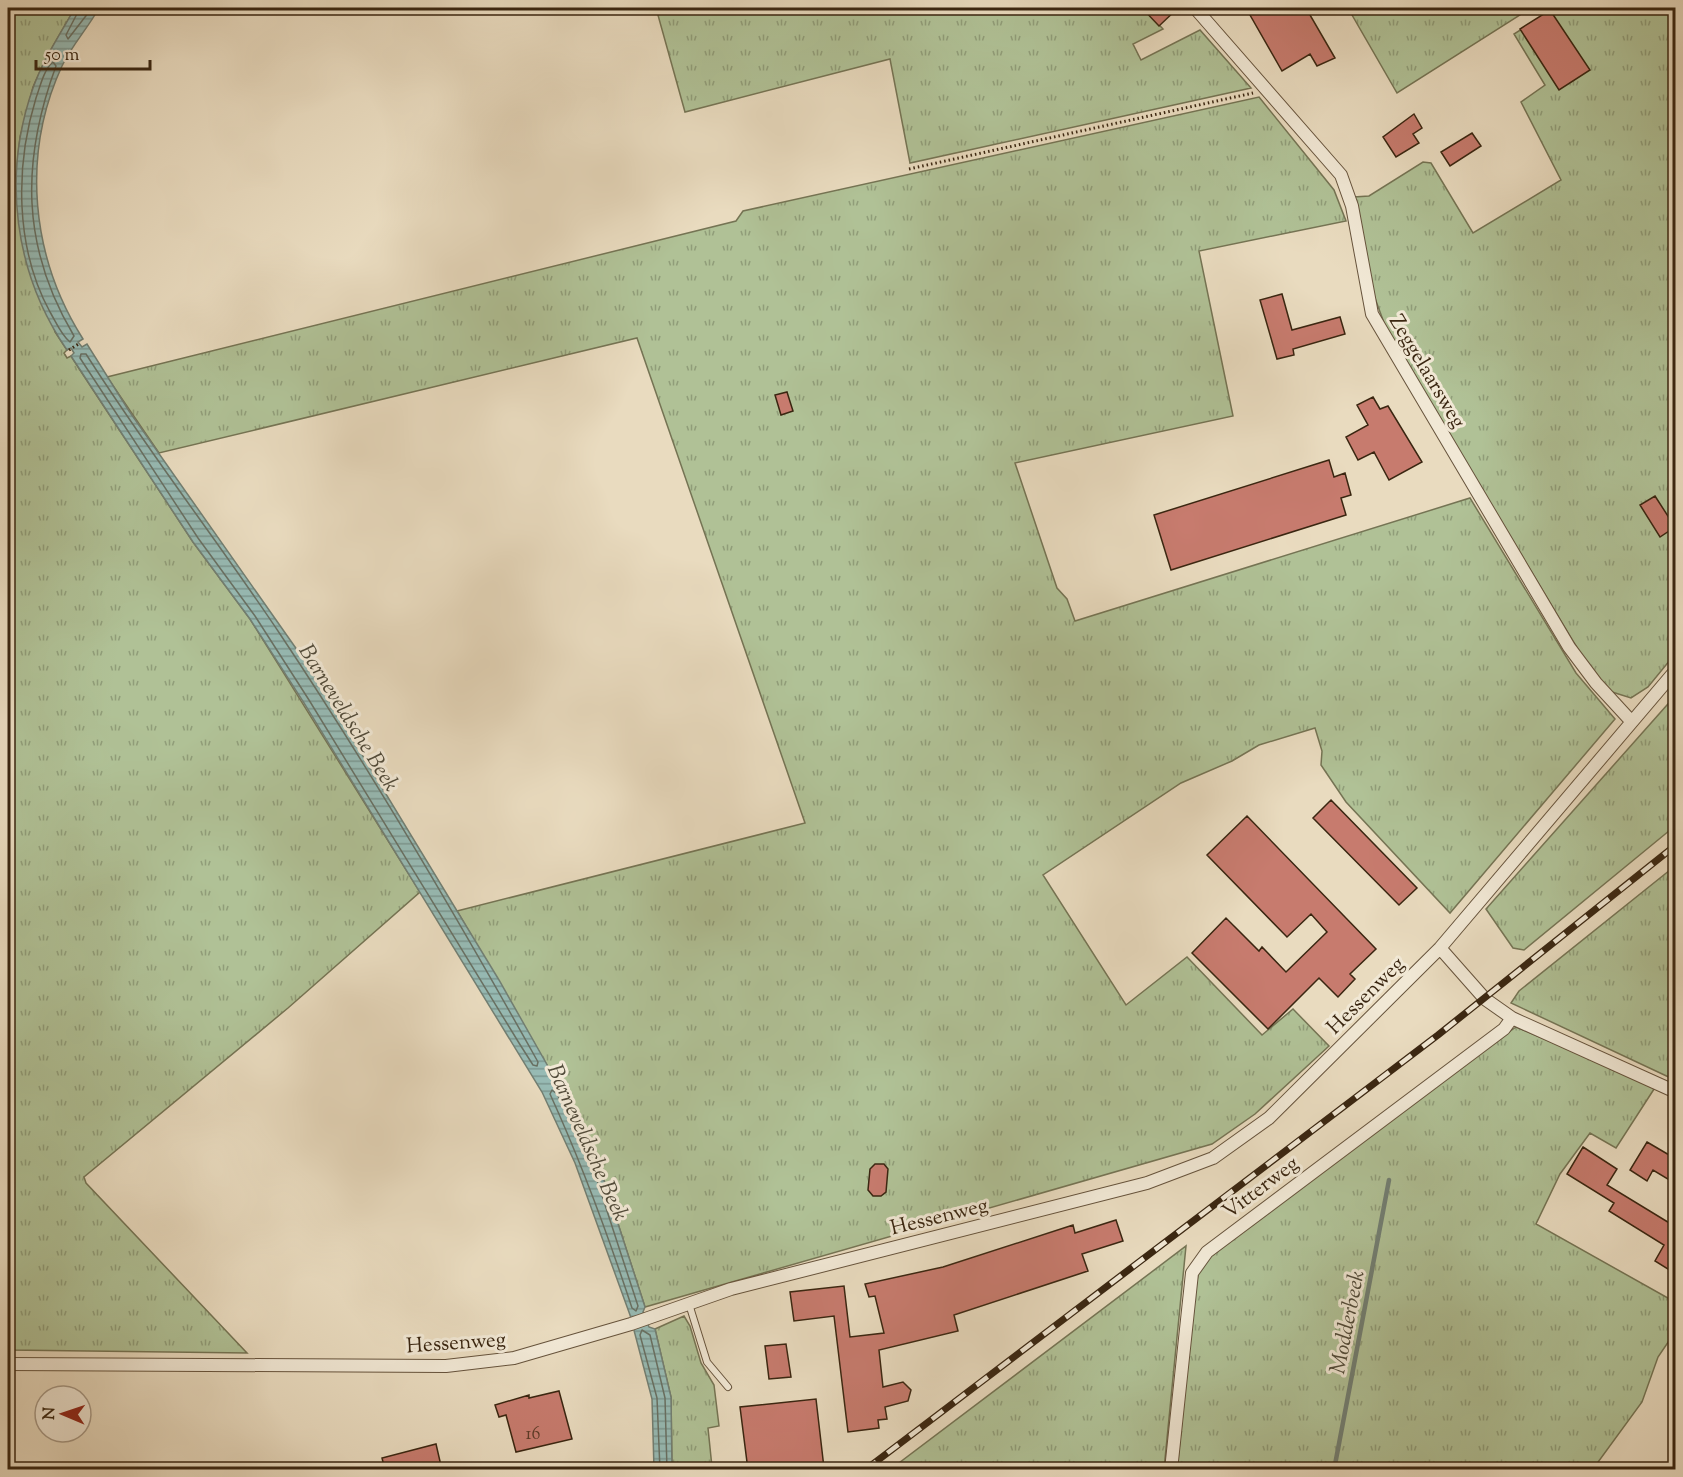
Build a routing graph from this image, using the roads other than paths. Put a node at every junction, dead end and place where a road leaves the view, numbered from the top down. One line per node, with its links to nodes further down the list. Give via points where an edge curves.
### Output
1 (1195, 8): 3 (street, Zeggelaarsweg, via 1341,175 1352,206 1372,314 1569,647)
2 (1676, 670): 3 (street, Hessenweg)
3 (1631, 721): 4 (street, Hessenweg)
4 (1440, 948): 5 (street, via 1485,999); 7 (street, Hessenweg, via 1269,1118 1213,1158 1147,1183 793,1272)
5 (1512, 1018): 6 (street); 10 (street, Vitterweg, via 1504,1029 1207,1252 1192,1273)
6 (1676, 1092)
7 (689, 1304): 8 (street, Hessenweg, via 514,1358 446,1366); 9 (lane, via 706,1362)
8 (8, 1364)
9 (728, 1388)
10 (1171, 1470)

